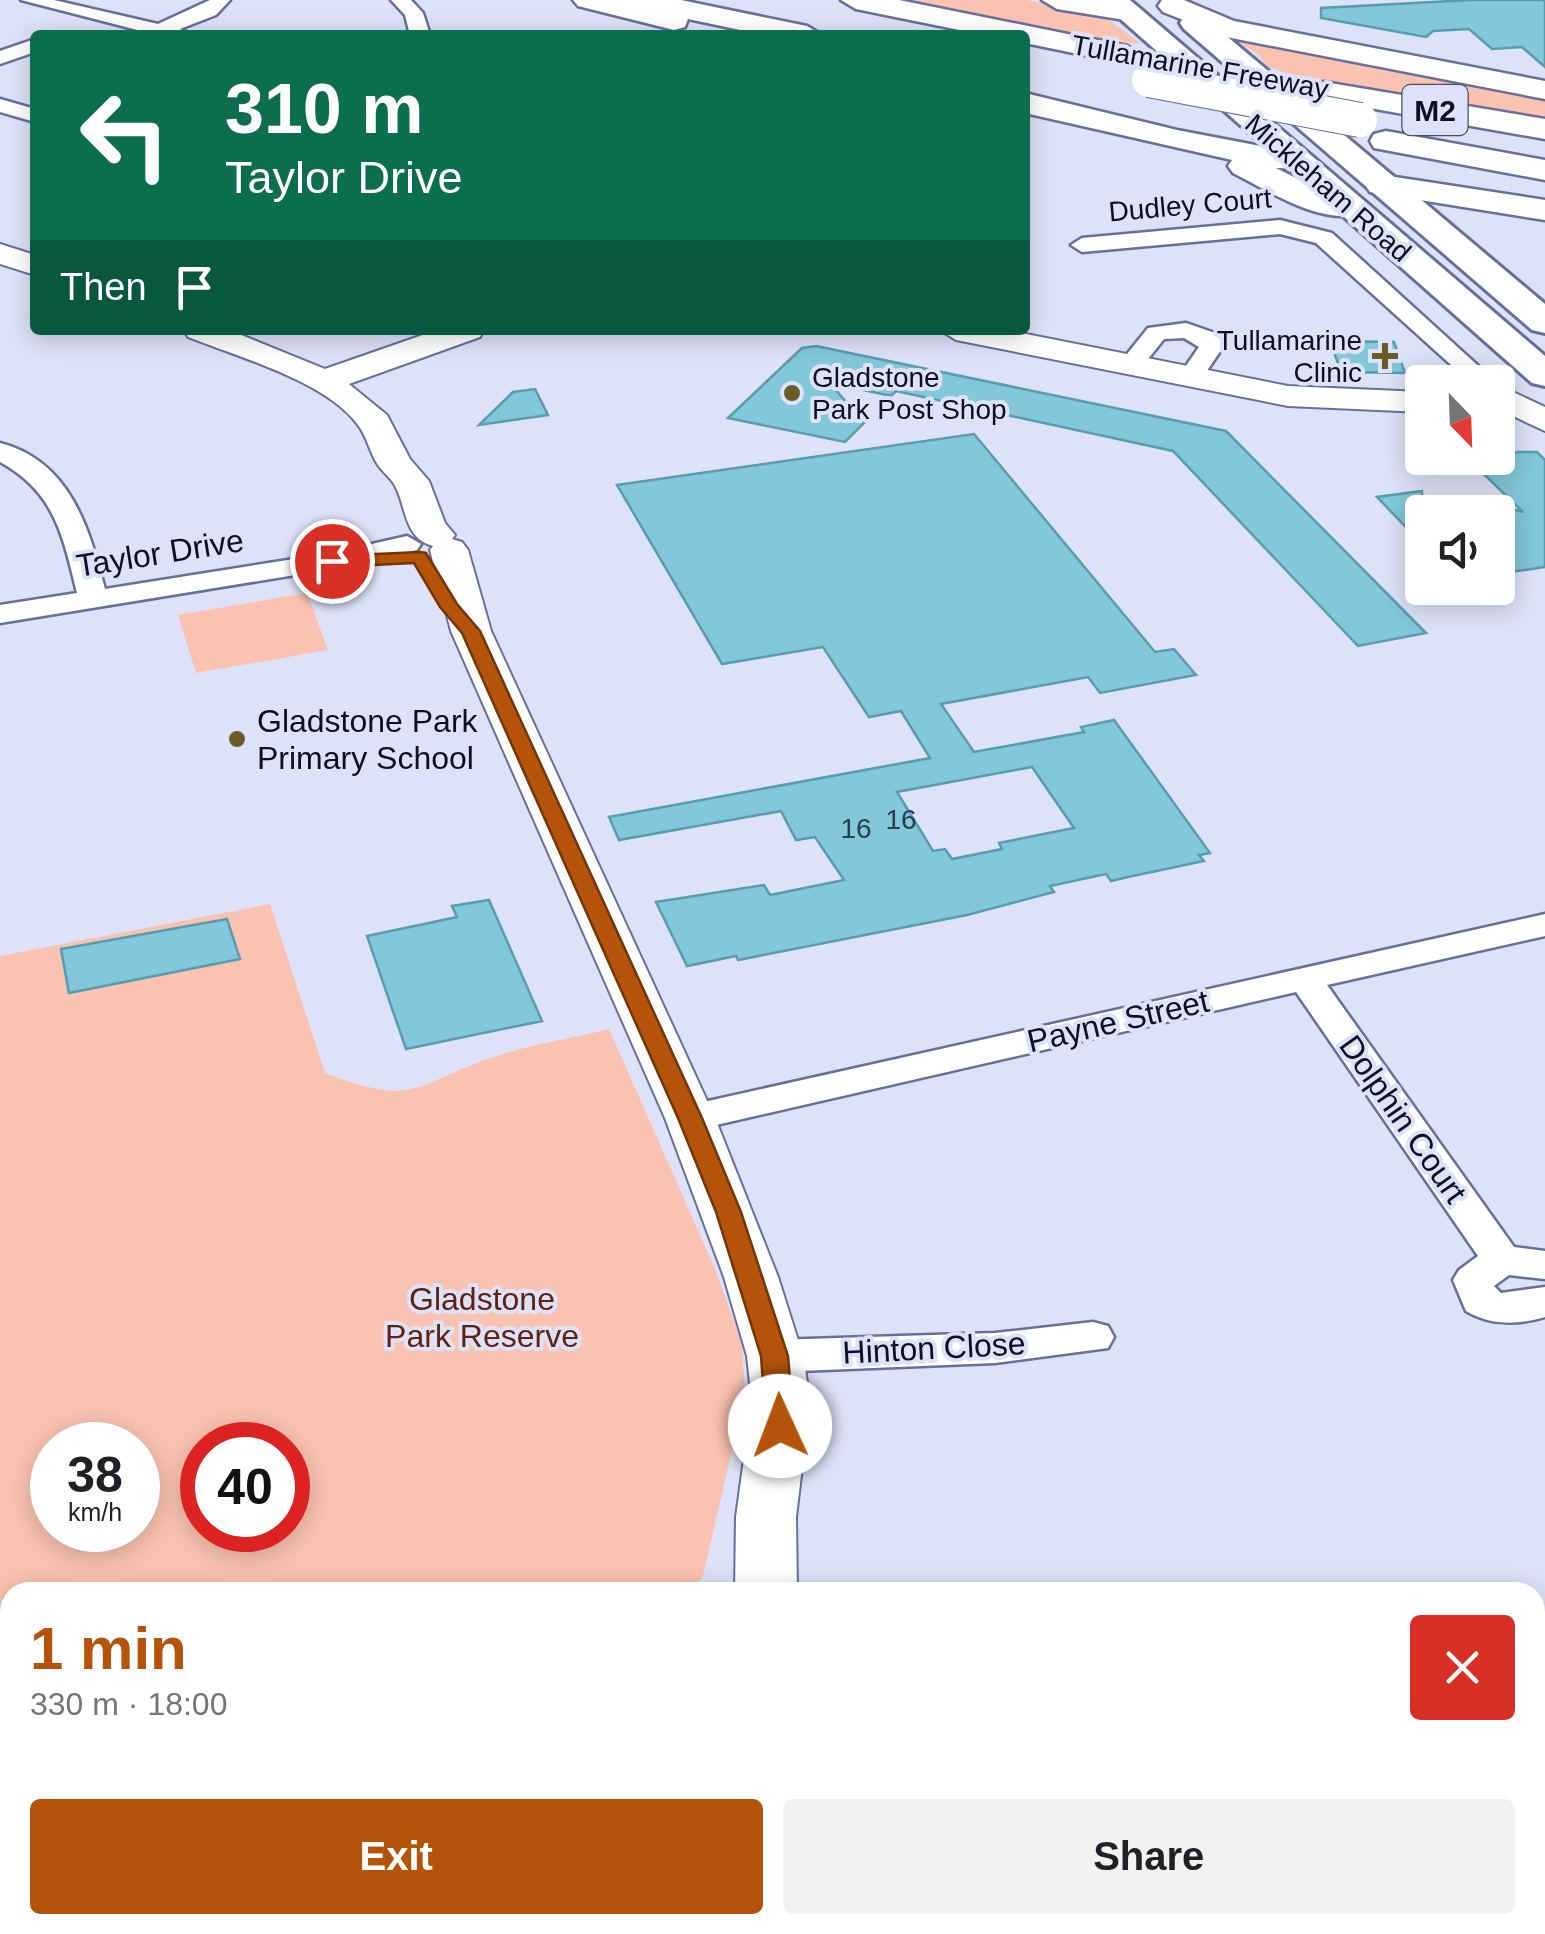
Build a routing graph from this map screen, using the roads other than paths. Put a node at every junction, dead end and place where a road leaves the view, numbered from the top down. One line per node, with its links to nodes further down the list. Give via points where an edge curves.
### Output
1 (30, 0): 10 (street)
2 (222, 0): 15 (street)
3 (400, 0): 16 (street, via 414,13)
4 (588, 0): 11 (highway)
5 (638, 0): 11 (highway)
6 (783, 0): 12 (highway, Tullamarine Freeway / M2)
7 (1057, 0): 9 (highway)
8 (1169, 3): 19 (main road, Mickleham Road); 20 (highway, via 1210,24)
9 (1119, 5): 19 (main road); 25 (main road, Mickleham Road)
10 (113, 17): 13 (street); 14 (street)
11 (722, 18): 12 (highway)
12 (825, 18): 17 (highway, Tullamarine Freeway / M2); 18 (highway, Tullamarine Freeway / M2)
13 (76, 30)
14 (164, 30)
15 (176, 30)
16 (419, 30)
17 (903, 30)
18 (923, 30)
19 (1202, 30): 20 (highway); 25 (main road); 35 (main road, Mickleham Road)
20 (1274, 37): 29 (highway)
21 (1030, 43): 33 (highway, Tullamarine Freeway / M2)
22 (30, 47): 24 (street)
23 (1030, 55): 28 (highway, Tullamarine Freeway / M2)
24 (0, 58)
25 (1186, 64): 38 (main road, Mickleham Road)
26 (1030, 76): 27 (highway)
27 (1082, 85)
28 (1134, 86): 34 (highway, Tullamarine Freeway / M2, bridge); 34 (highway, via 1177,102)
29 (1545, 90)
30 (1030, 104): 36 (highway)
31 (0, 105): 32 (street)
32 (30, 114)
33 (1545, 129)
34 (1373, 130): 37 (highway, Tullamarine Freeway / M2); 39 (highway)
35 (1324, 137): 38 (main road); 40 (main road, Mickleham Road)
36 (1178, 140): 38 (highway); 41 (highway, via 1308,197)
37 (1545, 154)
38 (1296, 162): 40 (main road); 41 (main road, Mickleham Road)
39 (1545, 170)
40 (1382, 185): 42 (highway); 44 (main road, Mickleham Road)
41 (1348, 206): 53 (main road, Mickleham Road)
42 (1545, 212): 44 (highway, via 1481,216)
43 (1304, 230): 45 (street, Dudley Court, via 1267,227); 52 (street, Mickleham Road, via 1324,238)
44 (1438, 232): 48 (main road, Mickleham Road)
45 (1082, 246)
46 (0, 252): 47 (street)
47 (30, 264)
48 (1545, 322)
49 (212, 335): 54 (street)
50 (454, 335): 54 (street)
51 (982, 335): 57 (street, via 1313,399)
52 (1465, 365)
53 (1545, 375)
54 (325, 381): 61 (street, via 375,422 394,463 393,485)
55 (1545, 388): 56 (street)
56 (1515, 392)
57 (1405, 402)
58 (1515, 404): 59 (street)
59 (1545, 420)
60 (0, 451): 62 (street, via 29,464 66,501)
61 (422, 547): 62 (street, Taylor Drive); 66 (street, via 450,607 471,631)
62 (93, 599): 63 (street, Taylor Drive)
63 (0, 614)
64 (1545, 925): 65 (street, Payne Street)
65 (1304, 978): 66 (street, Payne Street); 67 (street, Dolphin Court)
66 (690, 1118): 71 (street)
67 (1502, 1260): 68 (street); 69 (street, via 1473,1280 1480,1302 1498,1309)
68 (1545, 1266)
69 (1545, 1302)
70 (1093, 1337): 71 (street, Hinton Close, via 995,1348)
71 (774, 1356): 72 (street, via 781,1401)
72 (766, 1518): 73 (street); 74 (street)
73 (740, 1582)
74 (766, 1582)

